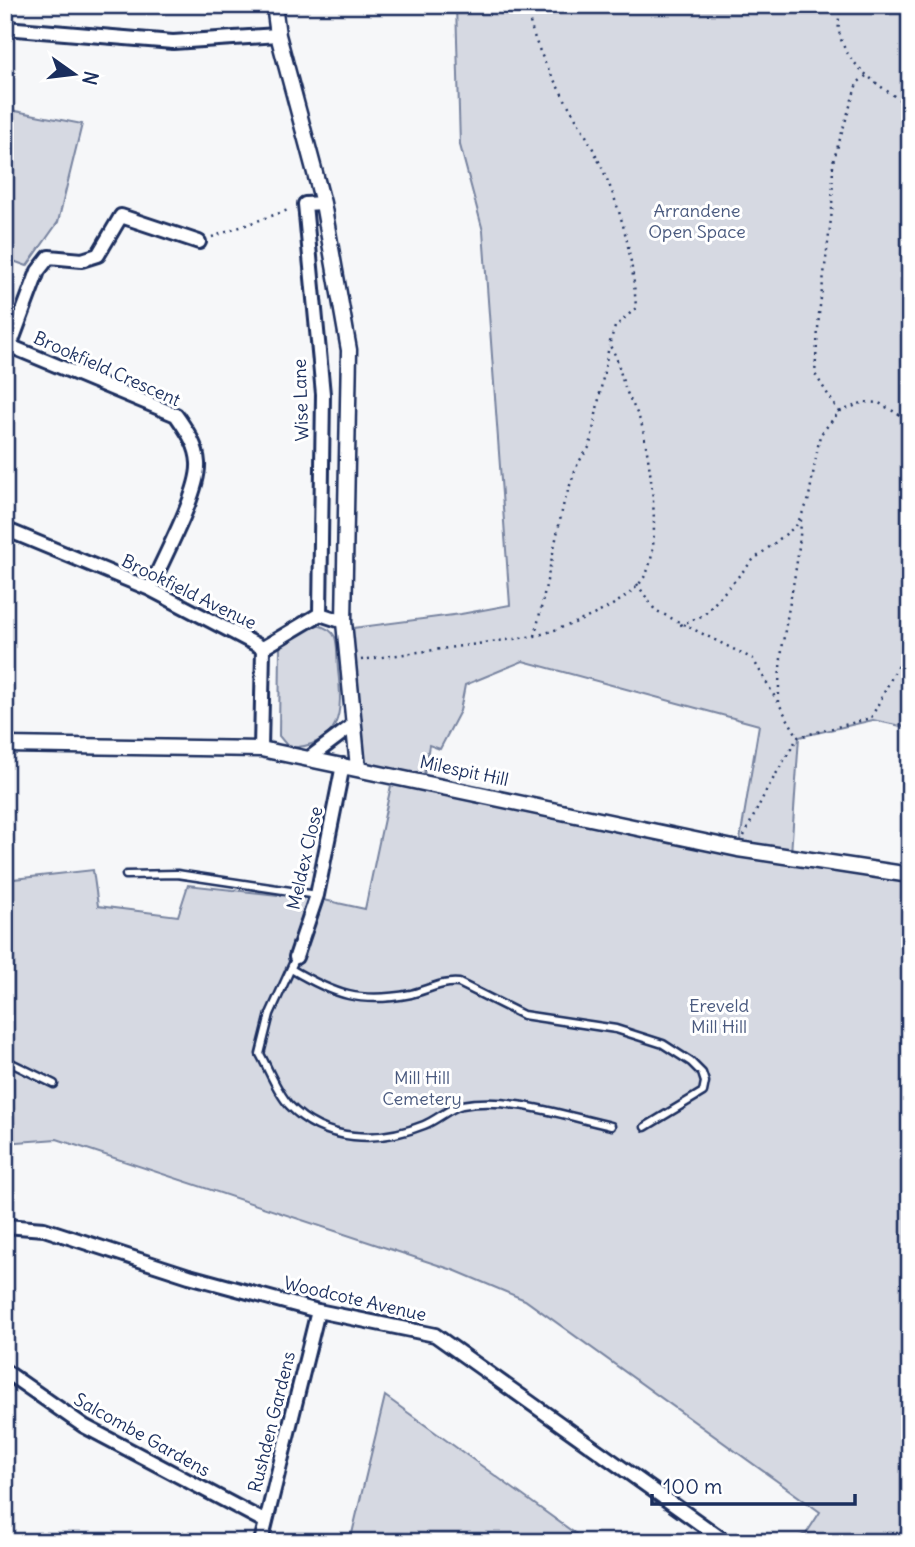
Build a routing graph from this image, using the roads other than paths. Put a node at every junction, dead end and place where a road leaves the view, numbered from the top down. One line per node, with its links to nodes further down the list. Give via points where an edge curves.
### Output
1 (274, 5): 3 (street)
2 (5, 28): 3 (street, via 173,42)
3 (278, 35): 4 (street)
4 (323, 203): 9 (street, Wise Lane, via 305,204 323,394); 10 (street, via 349,350)
5 (199, 242): 6 (street, via 121,216 98,255 82,260 49,257 38,271)
6 (8, 345): 8 (street, Brookfield Crescent, via 176,415 193,440 198,464 195,487)
7 (5, 529): 8 (street, Brookfield Avenue)
8 (150, 589): 11 (street, Brookfield Avenue)
9 (320, 614): 10 (street); 11 (street)
10 (344, 622): 12 (street)
11 (263, 648): 14 (street, Brookfield Avenue)
12 (353, 725): 15 (street); 17 (street)
13 (5, 745): 14 (street, Milespit Hill)
14 (261, 749): 15 (street, Milespit Hill)
15 (308, 759): 16 (street, Milespit Hill)
16 (343, 765): 17 (street, Milespit Hill); 20 (street, Meldex Close)
17 (358, 768): 19 (street, Milespit Hill, via 738,849)
18 (126, 875): 20 (lane, via 177,874)
19 (910, 875)
20 (317, 895): 21 (street, Meldex Close)
21 (293, 963): 24 (lane, via 270,1014 260,1054 289,1105 317,1125 340,1135 382,1138 424,1125 461,1105 498,1104); 25 (lane, via 320,986 362,999 459,983 523,1015 590,1023 663,1044 702,1073 703,1092)
22 (5, 1060): 23 (lane)
23 (54, 1084)
24 (611, 1126)
25 (645, 1127)
26 (5, 1226): 27 (street, Woodcote Avenue, via 44,1229)
27 (318, 1311): 29 (street, Rushden Gardens); 31 (street, Woodcote Avenue, via 435,1335)
28 (5, 1371): 29 (street, Salcombe Gardens, via 84,1426)
29 (266, 1522): 30 (street, Rushden Gardens)
30 (261, 1542)
31 (726, 1542)

